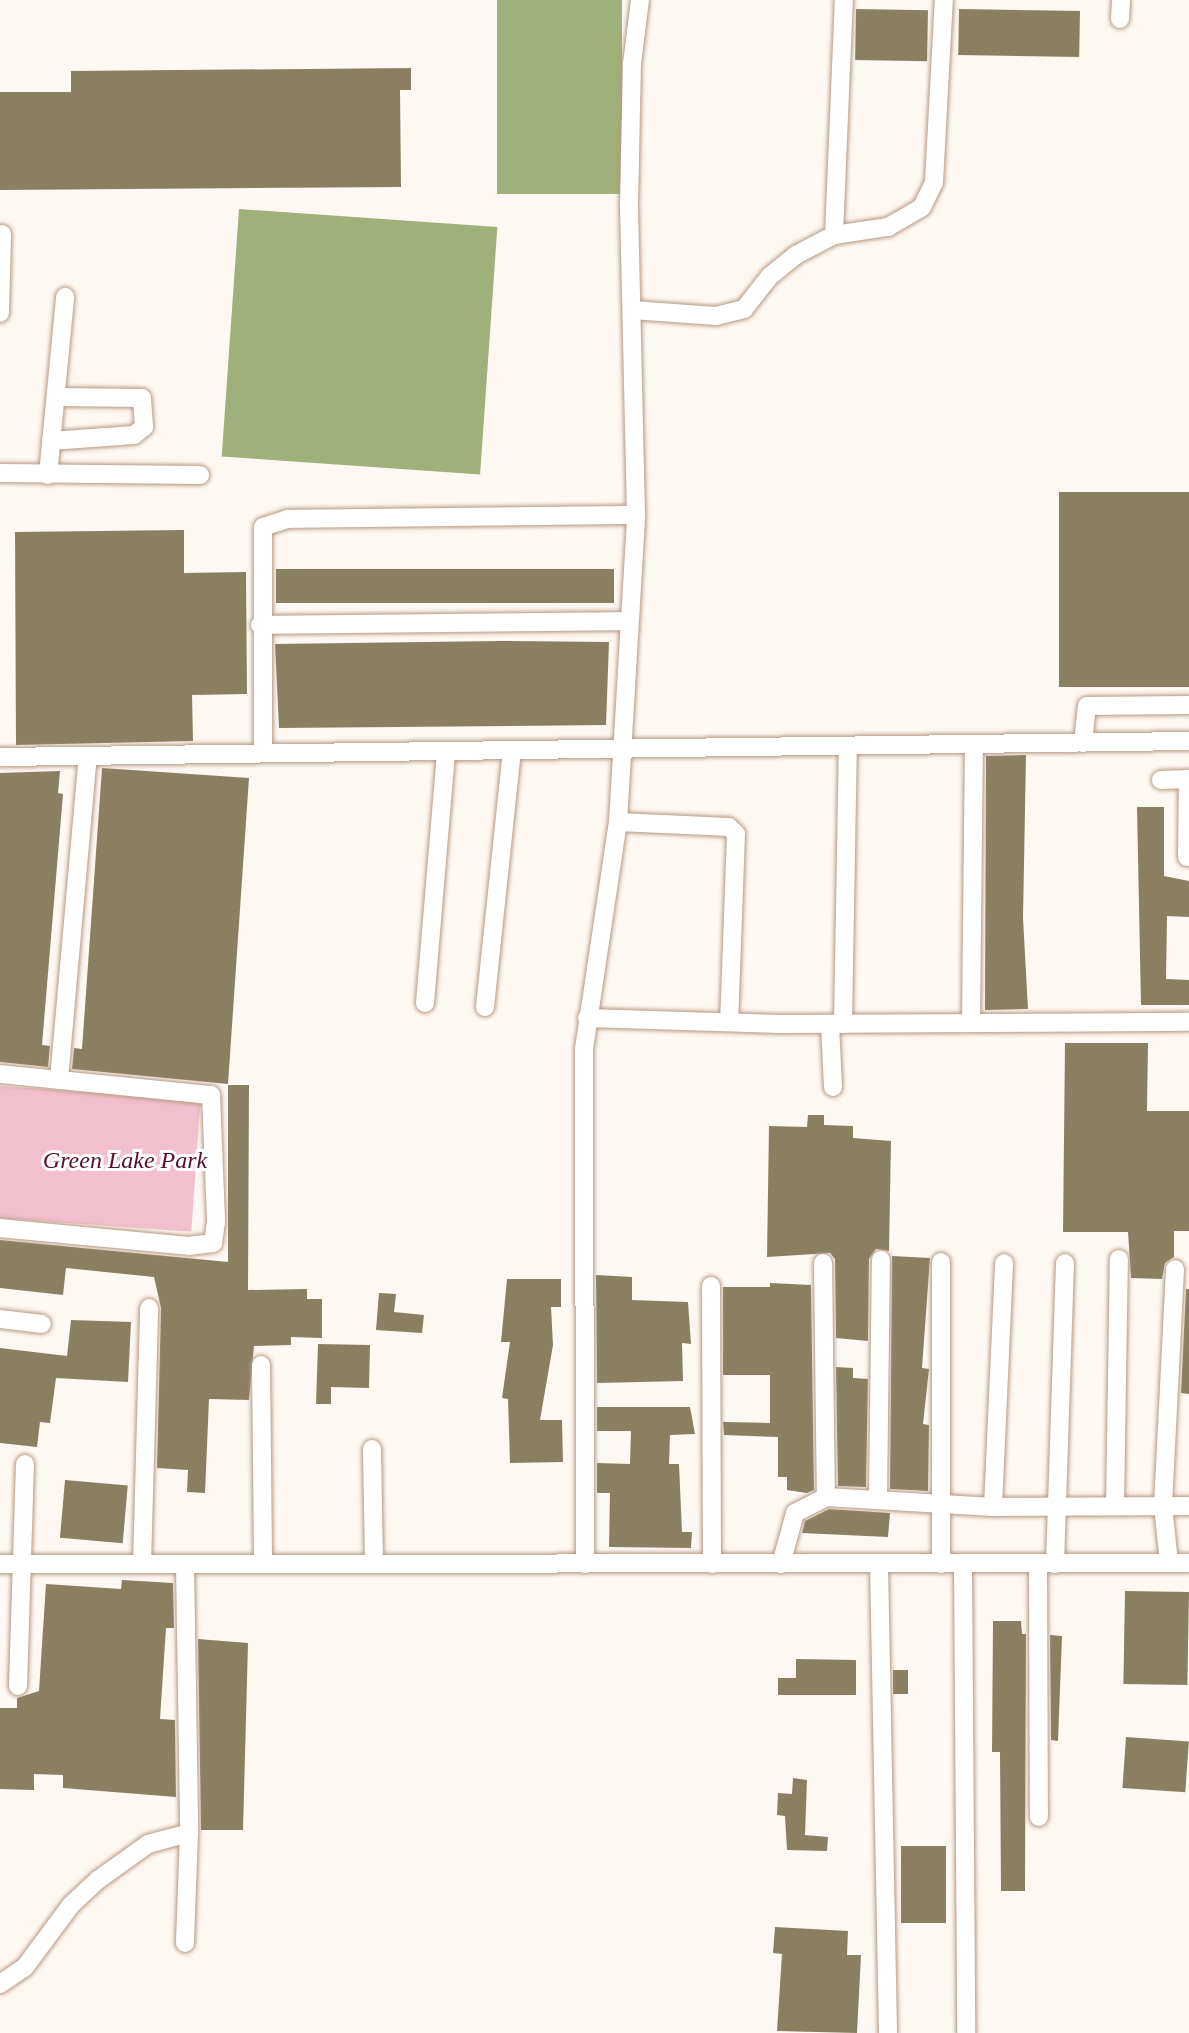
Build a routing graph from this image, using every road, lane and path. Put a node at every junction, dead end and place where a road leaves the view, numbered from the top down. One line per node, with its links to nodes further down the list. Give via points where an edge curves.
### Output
1 (640, 0): 7 (street, via 632,64)
2 (844, 0): 5 (street)
3 (944, 0): 5 (street, via 934,182 922,207 888,227)
4 (2, 234): 8 (street)
5 (834, 235): 7 (street, via 779,269 744,309 716,316)
6 (65, 297): 9 (street)
7 (632, 310): 14 (street)
8 (0, 313)
9 (56, 397): 10 (street); 10 (street, via 142,398 144,427 134,435)
10 (51, 441): 12 (street)
11 (0, 473): 12 (street)
12 (48, 475): 13 (street)
13 (200, 475)
14 (636, 515): 15 (street); 16 (street, via 274,521 263,527 260,540)
15 (629, 621): 16 (street); 22 (street)
16 (260, 625): 25 (street)
17 (1189, 705): 19 (street, via 1087,706)
18 (1189, 741): 19 (street)
19 (1083, 743): 20 (street)
20 (974, 745): 21 (street); 36 (street)
21 (848, 746): 22 (street); 38 (street)
22 (622, 749): 23 (street); 30 (street)
23 (512, 750): 24 (street); 33 (street)
24 (446, 751): 25 (street); 32 (street)
25 (263, 752): 26 (street)
26 (88, 756): 27 (street); 40 (street)
27 (0, 757)
28 (1188, 779): 29 (street); 31 (street)
29 (1161, 780)
30 (618, 822): 34 (street); 35 (street, via 729,827 736,834)
31 (1187, 857)
32 (425, 1003)
33 (485, 1007)
34 (587, 1018): 35 (street); 73 (street)
35 (729, 1022): 38 (street)
36 (971, 1022): 37 (street); 38 (street)
37 (1189, 1022)
38 (836, 1024): 41 (street)
39 (0, 1074): 40 (street)
40 (59, 1079): 42 (street, via 211,1095 213,1243 190,1246)
41 (833, 1087)
42 (0, 1228)
43 (1119, 1259): 60 (street)
44 (881, 1260): 58 (street)
45 (941, 1262): 59 (street)
46 (823, 1263): 57 (street)
47 (1004, 1263): 63 (street)
48 (1065, 1263): 64 (street)
49 (1175, 1269): 61 (street)
50 (711, 1286): 74 (street)
51 (149, 1308): 69 (street)
52 (0, 1319): 53 (street)
53 (42, 1324)
54 (261, 1365): 71 (street)
55 (372, 1449): 72 (street)
56 (25, 1464): 68 (street)
57 (826, 1497): 58 (street); 75 (street, via 795,1513)
58 (878, 1497): 59 (street)
59 (941, 1506): 63 (street); 77 (street)
60 (1115, 1506): 61 (street); 64 (street)
61 (1163, 1506): 62 (street); 65 (street)
62 (1189, 1506)
63 (993, 1507): 64 (street)
64 (1056, 1507): 79 (street)
65 (1169, 1563): 66 (street); 79 (street)
66 (1189, 1563)
67 (0, 1564): 68 (street)
68 (22, 1564): 69 (street); 80 (street)
69 (142, 1564): 70 (street)
70 (185, 1564): 71 (street); 82 (street)
71 (263, 1564): 72 (street)
72 (374, 1564): 73 (street)
73 (585, 1564): 74 (street)
74 (712, 1564): 75 (street)
75 (781, 1564): 76 (street)
76 (879, 1564): 77 (street); 85 (street)
77 (941, 1564): 78 (street)
78 (963, 1564): 79 (street); 86 (street)
79 (1046, 1564): 81 (street)
80 (18, 1686)
81 (1039, 1817)
82 (189, 1833): 83 (street); 84 (street, via 148,1844 98,1880 71,1905 25,1967)
83 (185, 1943)
84 (0, 1984)
85 (888, 2033)
86 (966, 2033)

